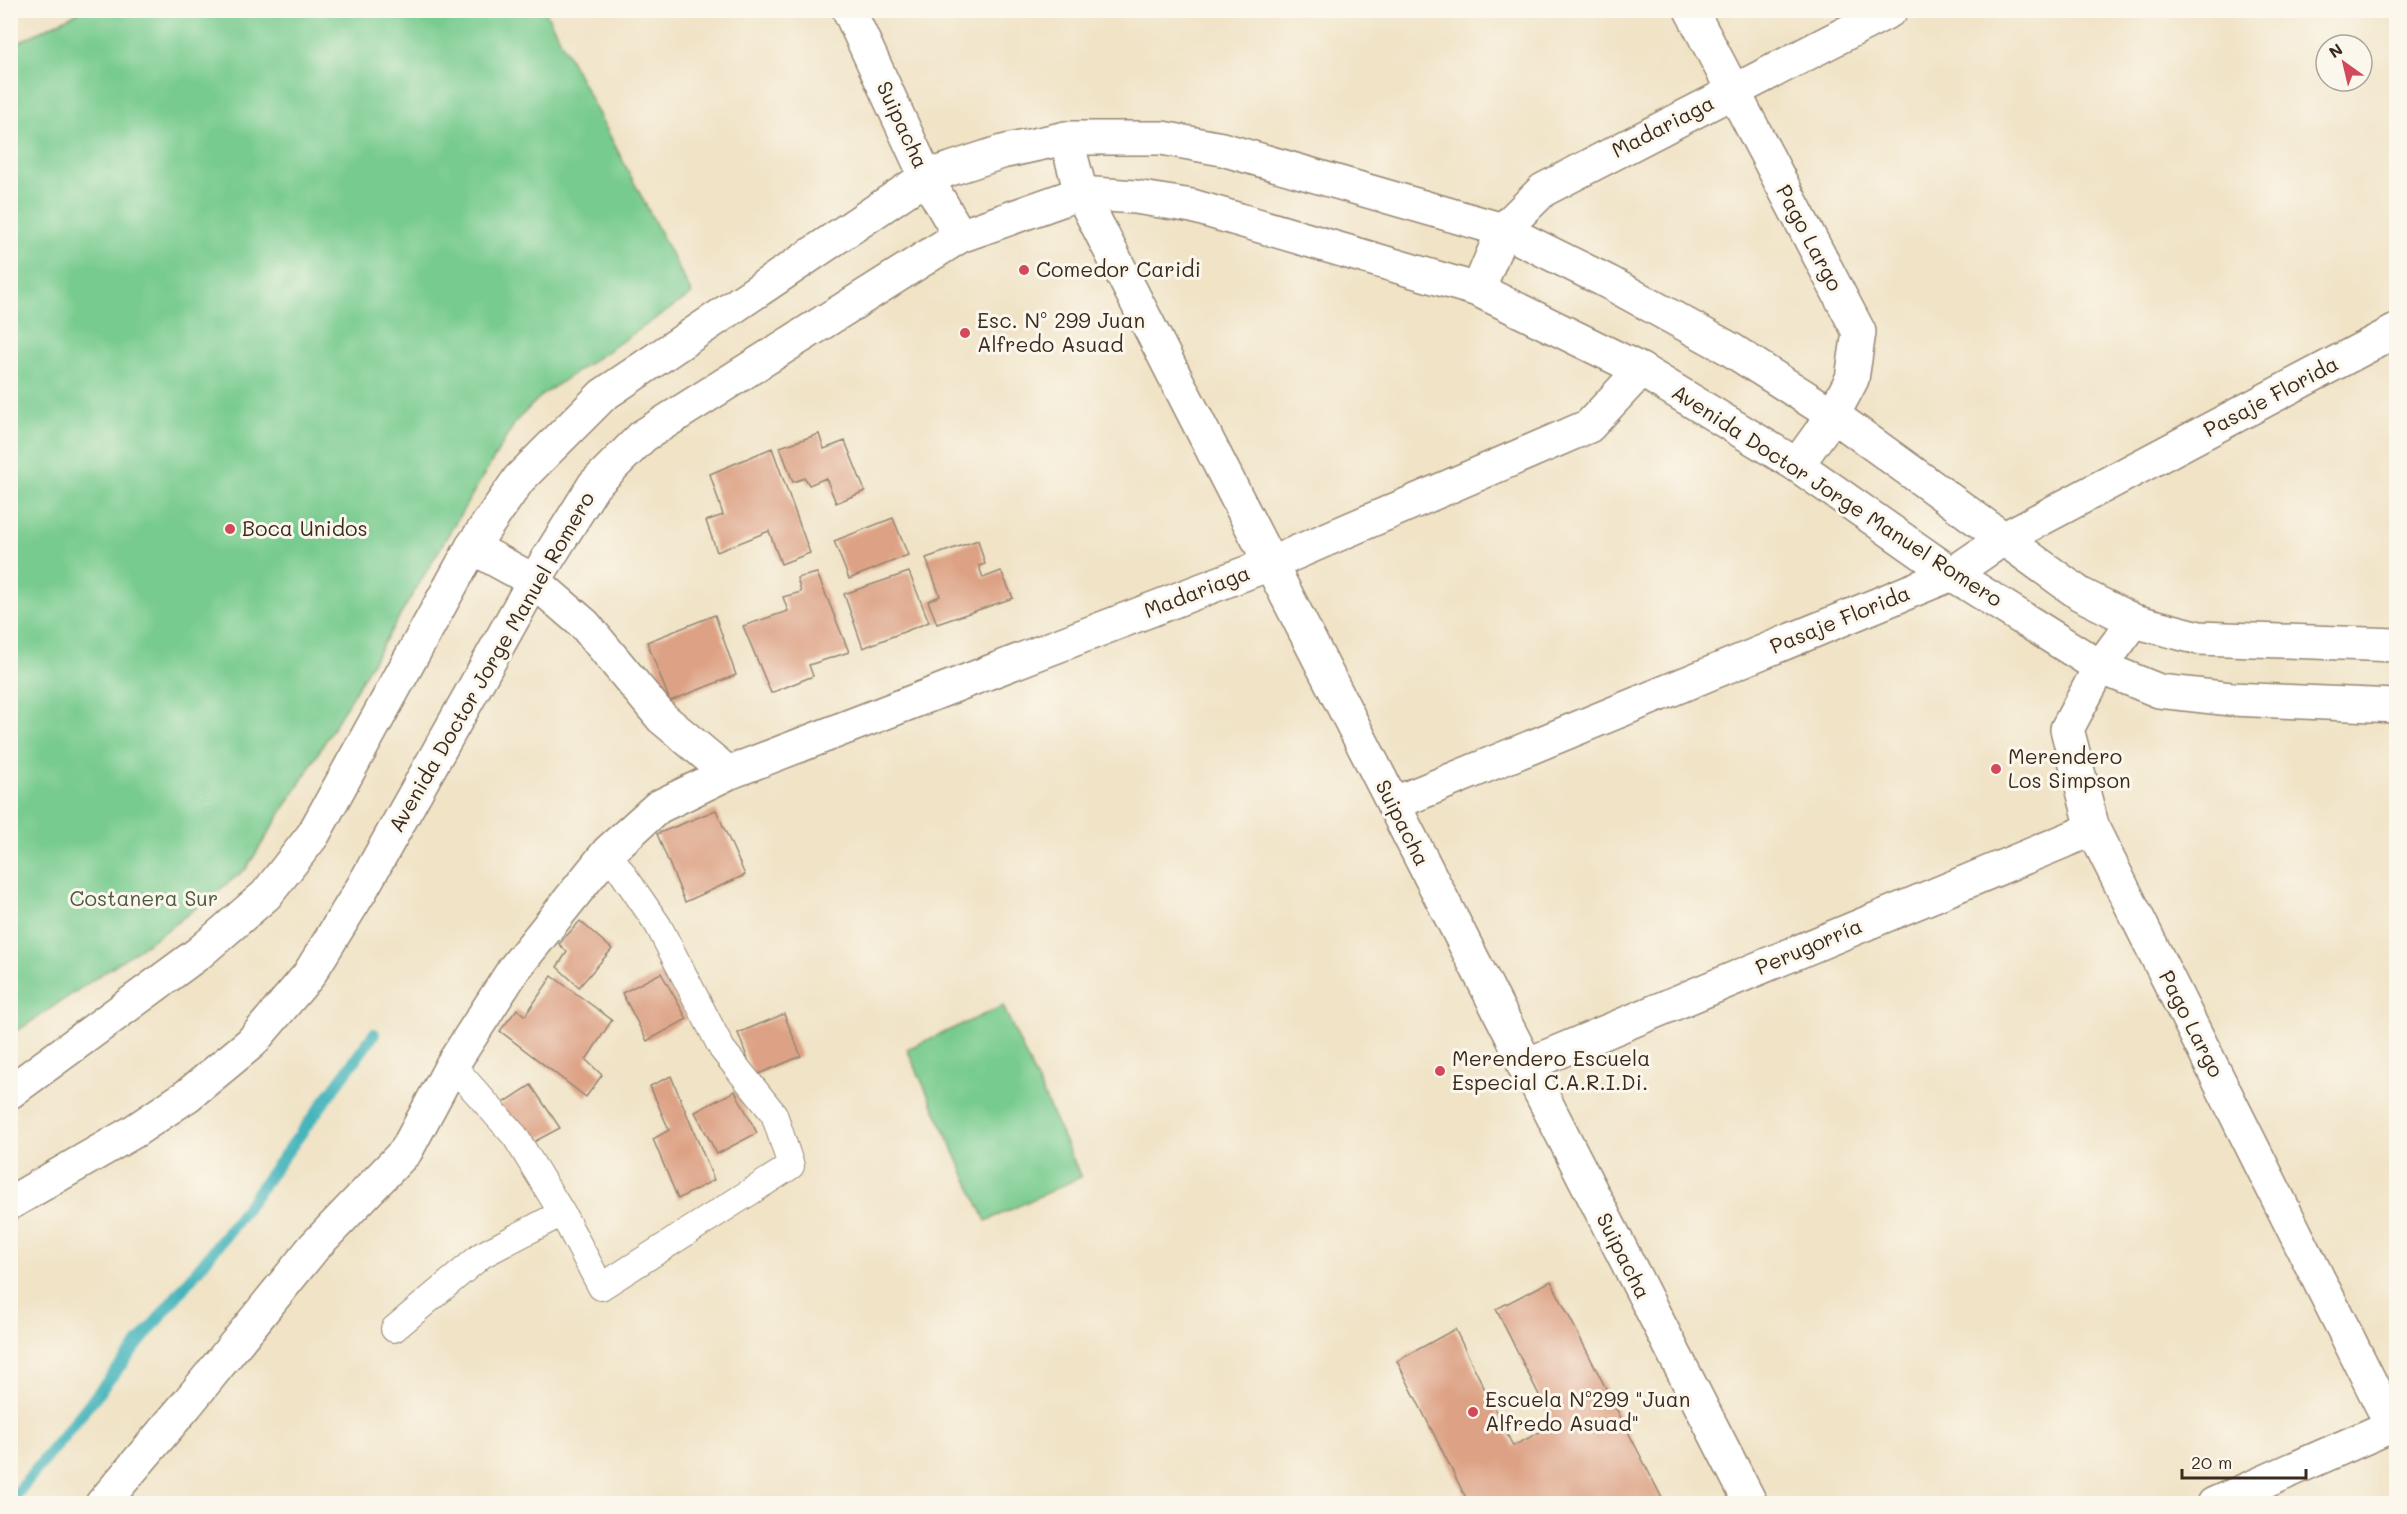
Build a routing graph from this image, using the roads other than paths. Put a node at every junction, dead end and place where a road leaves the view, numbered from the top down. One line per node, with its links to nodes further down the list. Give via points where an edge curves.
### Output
1 (849, 10): 6 (street, Suipacha)
2 (1691, 10): 4 (street, Pago Largo)
3 (1891, 10): 4 (street, Madariaga)
4 (1732, 92): 8 (street, Madariaga, via 1543,190); 13 (street, Pago Largo, via 1859,332 1852,379)
5 (1066, 138): 6 (street, via 1002,152); 7 (street, Suipacha); 8 (street, via 1162,138 1222,149)
6 (926, 177): 9 (street, Suipacha); 16 (street, via 603,395 519,479)
7 (1081, 193): 9 (street, Avenida Doctor Jorge Manuel Romero); 10 (street, Avenida Doctor Jorge Manuel Romero, via 1192,206); 17 (street, Suipacha)
8 (1503, 230): 10 (street, Madariaga); 13 (street, via 1730,349)
9 (960, 236): 19 (street, Avenida Doctor Jorge Manuel Romero, via 643,436 594,485)
10 (1478, 290): 12 (street, Avenida Doctor Jorge Manuel Romero)
11 (2397, 331): 15 (street, Pasaje Florida)
12 (1641, 370): 14 (street, Avenida Doctor Jorge Manuel Romero); 17 (street, Madariaga, via 1589,426)
13 (1833, 415): 14 (street, Pago Largo); 15 (street)
14 (1797, 465): 18 (street, Avenida Doctor Jorge Manuel Romero)
15 (2003, 539): 18 (street, Pasaje Florida); 20 (street, via 2080,594)
16 (472, 547): 19 (street); 30 (street, via 313,835 266,895 199,953)
17 (1272, 563): 24 (street, Madariaga); 25 (street, Suipacha)
18 (1952, 574): 22 (street, Avenida Doctor Jorge Manuel Romero); 25 (street, Pasaje Florida)
19 (534, 581): 24 (street, via 585,625 662,718); 31 (street, Avenida Doctor Jorge Manuel Romero, via 361,890 308,976 251,1043 188,1095 134,1132)
20 (2134, 621): 21 (street, via 2199,638); 22 (street, Pago Largo)
21 (2397, 645)
22 (2100, 667): 23 (street, Avenida Doctor Jorge Manuel Romero, via 2158,691 2231,699); 26 (street, Pago Largo, via 2067,729)
23 (2397, 706)
24 (728, 773): 27 (street, Madariaga, via 658,807)
25 (1393, 804): 29 (street, Suipacha)
26 (2093, 829): 29 (street, Perugorría); 34 (street, Pago Largo)
27 (608, 852): 28 (street, Madariaga, via 514,969); 32 (lane, via 658,925 722,1049 774,1114 791,1166 602,1287)
28 (452, 1065): 32 (lane, via 515,1136); 35 (street, Madariaga, via 406,1151 314,1247)
29 (1524, 1066): 36 (street, Suipacha)
30 (10, 1092)
31 (10, 1203)
32 (562, 1213): 33 (lane, via 482,1255)
33 (394, 1329)
34 (2395, 1425): 37 (street)
35 (102, 1503)
36 (1751, 1503)
37 (2214, 1503)

